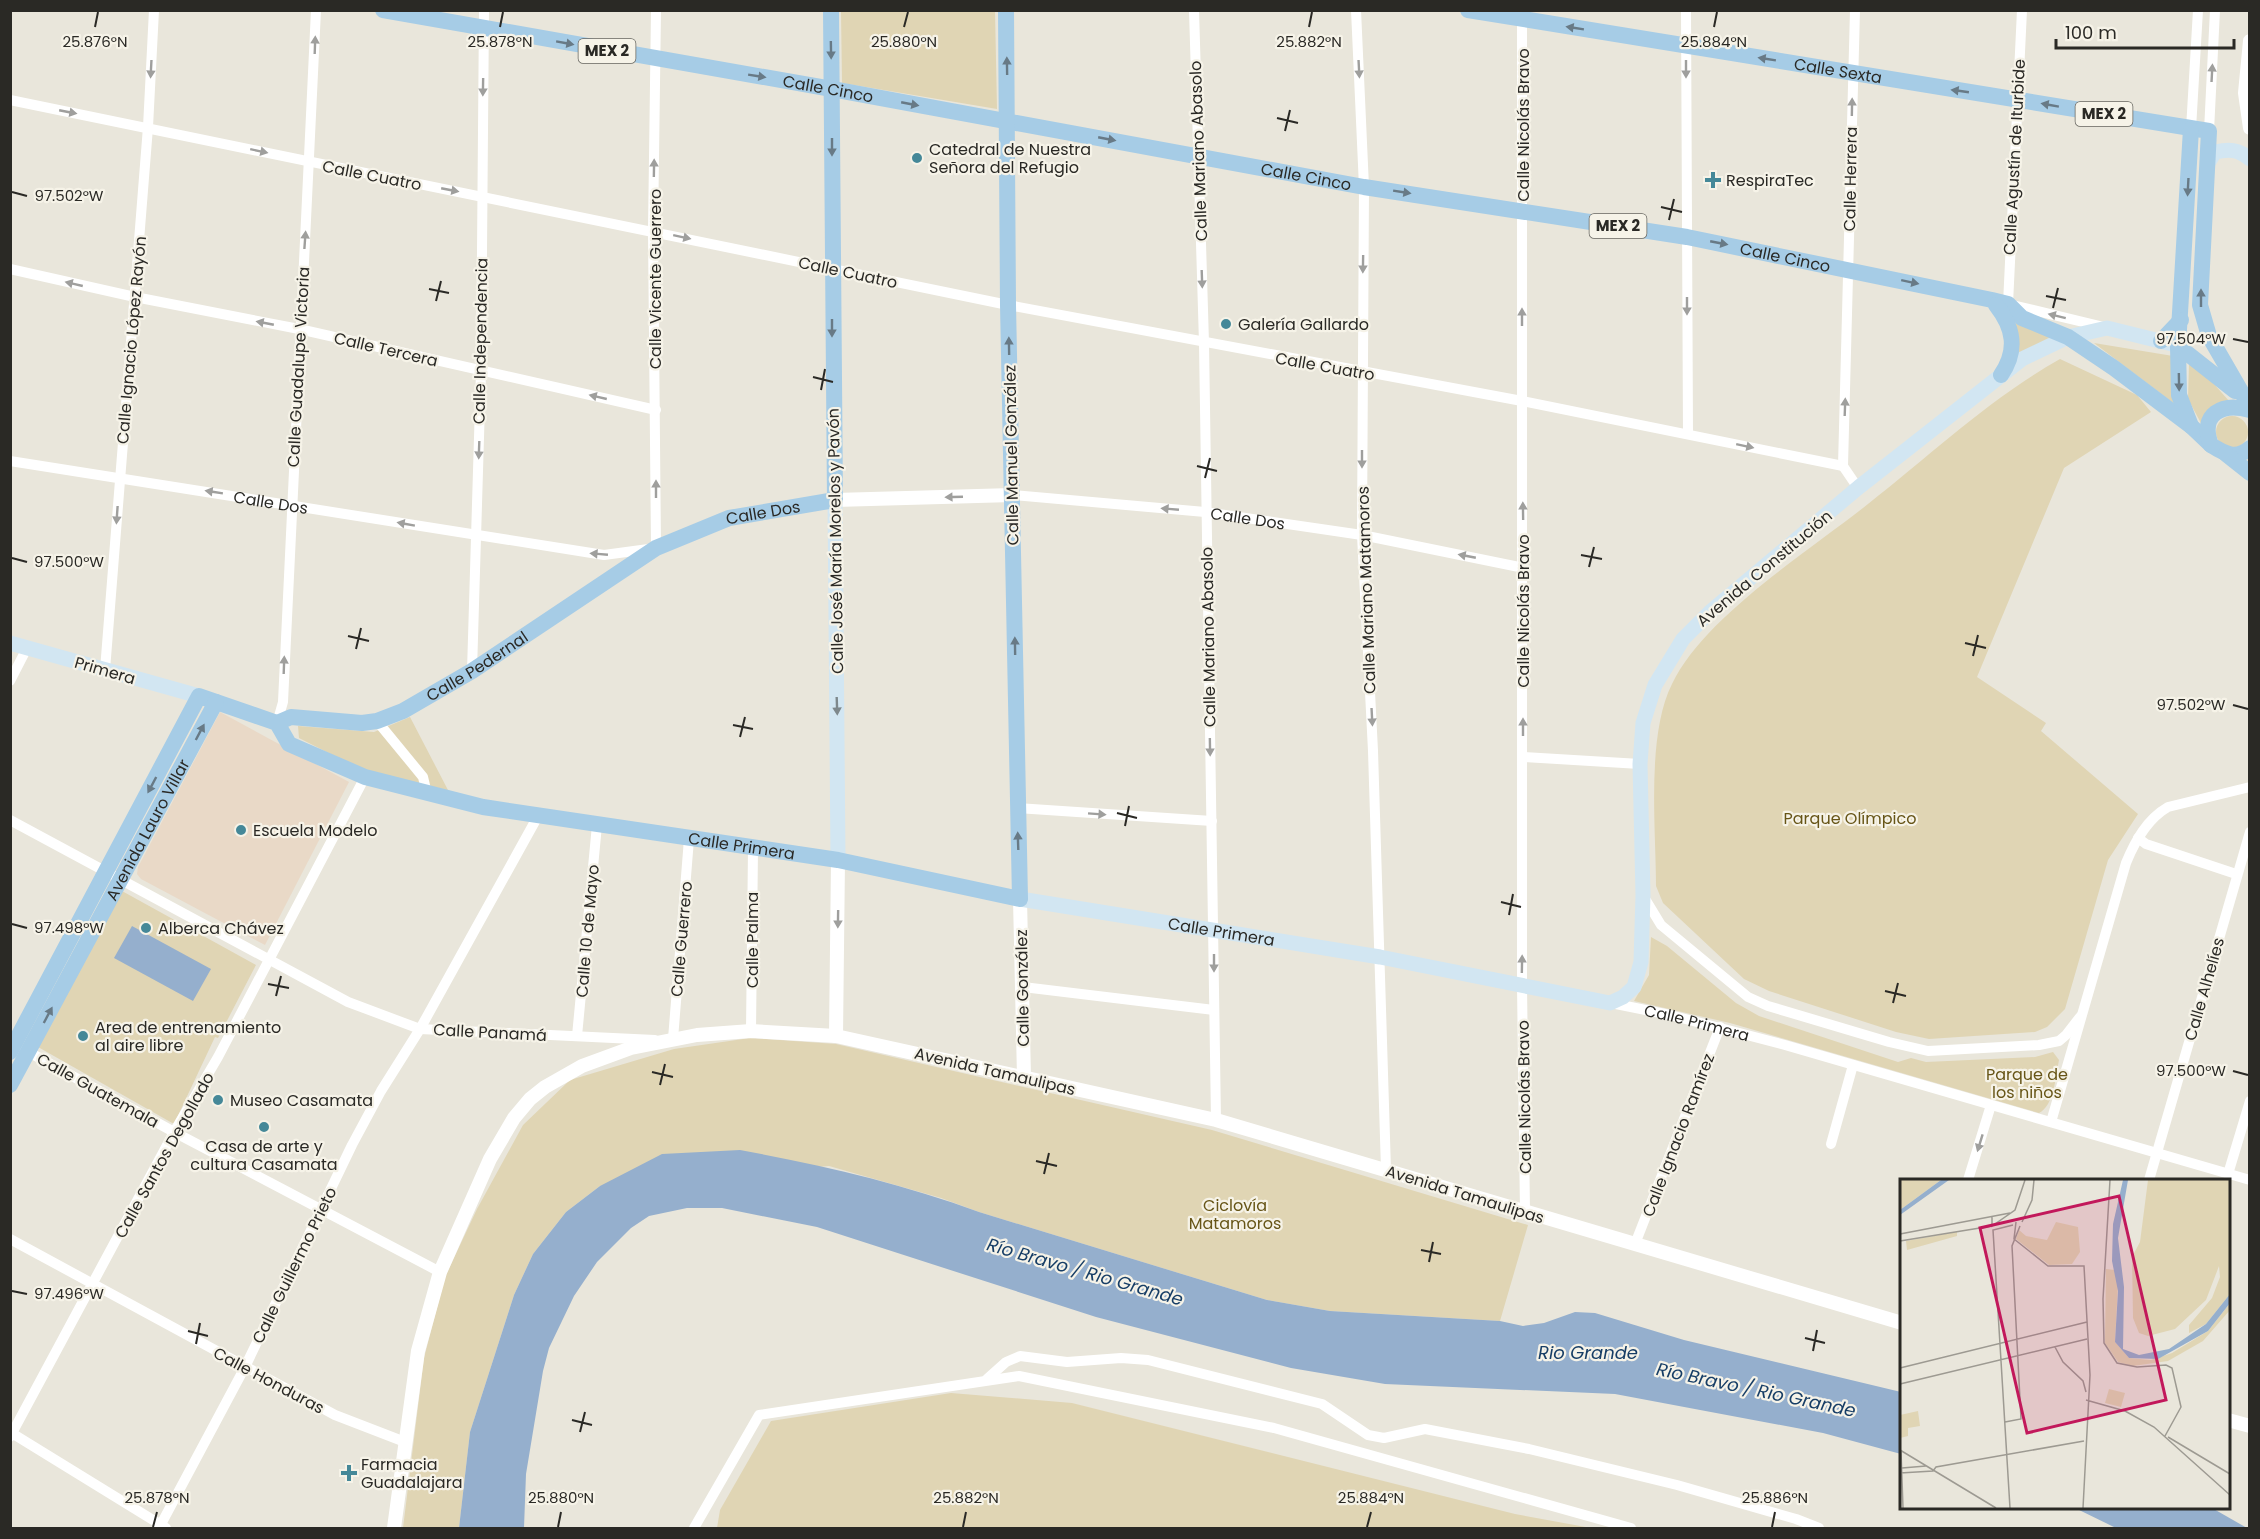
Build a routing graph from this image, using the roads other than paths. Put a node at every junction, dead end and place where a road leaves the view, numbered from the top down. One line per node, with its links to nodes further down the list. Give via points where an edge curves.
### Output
1 (153, 10): 26 (street, Calle Ignacio López Rayón, one-way to 26)
2 (316, 10): 32 (street, Calle Guadalupe Victoria, one-way to 2)
3 (383, 10): 17 (main road, Calle Cinco / MEX 2)
4 (484, 10): 17 (street, Calle Independencia)
5 (656, 10): 20 (street, Calle Vicente Guerrero)
6 (831, 10): 22 (main road, Calle José María Morelos y Pavón, one-way to 22)
7 (1006, 10): 25 (main road, Calle Manuel González, one-way to 7)
8 (1194, 10): 30 (street, Calle Mariano Abasolo)
9 (1356, 10): 34 (street, Calle Mariano Matamoros, one-way to 34)
10 (1468, 10): 16 (main road, Calle Sexta / MEX 2)
11 (1686, 10): 19 (street)
12 (1855, 10): 21 (street, Calle Herrera)
13 (2022, 10): 23 (street, Calle Agustín de Iturbide)
14 (2198, 10): 28 (street)
15 (2216, 10): 29 (street, one-way to 15)
16 (1522, 15): 19 (main road, Calle Sexta / MEX 2, one-way to 16); 36 (street, Calle Nicolás Bravo)
17 (484, 29): 20 (main road, Calle Cinco / MEX 2, one-way to 20); 35 (street, Calle Independencia, one-way to 35)
18 (2250, 41): 27 (street, via 2245,93)
19 (1686, 46): 21 (main road, Calle Sexta / MEX 2, one-way to 19); 39 (street, one-way to 39)
20 (656, 60): 22 (main road, Calle Cinco / MEX 2, one-way to 22); 37 (street, Calle Vicente Guerrero, one-way to 20)
21 (1852, 72): 23 (main road, Calle Sexta / MEX 2, one-way to 21); 40 (street, Calle Herrera, one-way to 21)
22 (832, 89): 25 (main road, Calle Cinco / MEX 2, one-way to 25); 42 (main road, Calle José María Morelos y Pavón, one-way to 42)
23 (2018, 99): 28 (main road, Calle Sexta / MEX 2, one-way to 23); 45 (street, Calle Agustín de Iturbide)
24 (10, 100): 26 (street, Calle Cuatro, one-way to 26)
25 (1008, 122): 30 (main road, Calle Cinco / MEX 2, one-way to 30); 44 (main road, Calle Manuel González)
26 (148, 127): 32 (street, Calle Cuatro, one-way to 32); 43 (street, Calle Ignacio López Rayón)
27 (2250, 128)
28 (2191, 129): 29 (main road, Calle Sexta); 38 (main road, one-way to 38)
29 (2209, 131): 33 (main road)
30 (1198, 156): 34 (main road, Calle Cinco / MEX 2); 51 (street, Calle Mariano Abasolo, one-way to 51)
31 (2250, 159): 33 (main road, via 2241,152 2225,150 2215,152)
32 (310, 163): 35 (street, Calle Cuatro, one-way to 35); 48 (street, Calle Guadalupe Victoria, one-way to 32)
33 (2208, 163): 38 (main road)
34 (1364, 187): 36 (main road, Calle Cinco / MEX 2, one-way to 36); 54 (street, Calle Mariano Matamoros, one-way to 54)
35 (481, 196): 37 (street, Calle Cuatro); 53 (street, Calle Independencia)
36 (1523, 211): 39 (main road, Calle Cinco / MEX 2); 56 (street, Calle Nicolás Bravo, one-way to 36)
37 (653, 231): 42 (street, Calle Cuatro, one-way to 42); 58 (street, Calle Vicente Guerrero)
38 (2194, 234): 46 (main road); 57 (main road, one-way to 38, via 2220,359 2203,317)
39 (1687, 237): 40 (main road, Calle Cinco / MEX 2, one-way to 40); 60 (street, one-way to 60)
40 (1849, 268): 45 (main road, Calle Cinco / MEX 2, one-way to 45); 65 (street, Calle Herrera, one-way to 40)
41 (10, 269): 43 (street, Calle Tercera, one-way to 41)
42 (832, 269): 44 (street, Calle Cuatro); 70 (main road, Calle José María Morelos y Pavón, one-way to 70)
43 (135, 297): 48 (street, Calle Tercera, one-way to 43); 67 (street, Calle Ignacio López Rayón)
44 (1008, 305): 51 (street, Calle Cuatro); 69 (main road, Calle Manuel González, one-way to 44)
45 (2002, 307): 47 (street, one-way to 45); 49 (main road, Calle Cinco / MEX 2); 55 (main road, via 2012,348)
46 (2181, 320): 50 (main road); 52 (main road)
47 (2107, 328): 49 (main road, Avenida Constitución); 50 (main road, Avenida Constitución)
48 (299, 329): 53 (street, Calle Tercera); 71 (street, Calle Guadalupe Victoria)
49 (2068, 337): 55 (main road, Avenida Constitución, via 2028,356); 59 (main road, Calle Cinco / MEX 2)
50 (2161, 341): 52 (main road, Avenida Constitución)
51 (1204, 343): 54 (street, Calle Cuatro); 72 (street, Calle Mariano Abasolo)
52 (2178, 346): 57 (main road); 59 (main road, one-way to 59, via 2179,395)
53 (481, 371): 58 (street, Calle Tercera, one-way to 53); 74 (street, Calle Independencia, one-way to 74)
54 (1362, 373): 56 (street, Calle Cuatro); 73 (street, Calle Mariano Matamoros, one-way to 73)
55 (2001, 375): 68 (main road, Avenida Constitución)
56 (1522, 401): 60 (street, Calle Cuatro); 76 (street, Calle Nicolás Bravo, one-way to 56)
57 (2247, 405): 61 (main road, via 2228,406 2214,414 2207,429)
58 (656, 410): 75 (street, Calle Vicente Guerrero, one-way to 58)
59 (2191, 426): 61 (main road, Calle Cinco)
60 (1688, 434): 65 (street, Calle Cuatro, one-way to 65)
61 (2211, 445): 63 (main road, Calle Cinco)
62 (2250, 448): 63 (main road, via 2240,454)
63 (2226, 454): 66 (main road, Calle Cinco)
64 (10, 461): 67 (street, Calle Dos)
65 (1843, 466): 68 (street)
66 (2250, 473)
67 (120, 477): 71 (street, Calle Dos, one-way to 67); 79 (street, Calle Ignacio López Rayón, one-way to 79)
68 (1858, 488): 87 (main road, Avenida Constitución, via 1683,639 1648,703 1642,723)
69 (1012, 495): 70 (street, Calle Dos, one-way to 70); 72 (street, Calle Dos, one-way to 69); 91 (main road, Calle Manuel González, one-way to 69)
70 (835, 500): 75 (main road, Calle Dos, via 729,518); 100 (main road, Calle José María Morelos y Pavón, one-way to 100)
71 (291, 505): 74 (street, Calle Dos, one-way to 71); 85 (street, Calle Guadalupe Victoria, one-way to 71, via 283,702)
72 (1205, 512): 73 (street, Calle Dos); 94 (street, Calle Mariano Abasolo, one-way to 94)
73 (1362, 535): 76 (street, Calle Dos, one-way to 73); 106 (street, Calle Mariano Matamoros, one-way to 106)
74 (476, 536): 75 (street, Calle Dos, one-way to 74, via 604,555); 80 (street, Calle Independencia)
75 (656, 548): 80 (main road, Calle Pedernal)
76 (1524, 568): 86 (street, Calle Nicolás Bravo, one-way to 76)
77 (10, 643): 78 (main road, Primera)
78 (27, 648): 79 (main road, Primera); 81 (street)
79 (105, 670): 82 (main road, Primera)
80 (472, 671): 84 (main road, Calle Pedernal, via 403,711)
81 (10, 681)
82 (199, 696): 83 (main road); 102 (main road, Avenida Lauro Villar, one-way to 102)
83 (216, 702): 85 (main road); 102 (main road, Avenida Lauro Villar, one-way to 83)
84 (377, 721): 85 (main road, Calle Pedernal, via 291,717); 90 (street, via 423,777)
85 (277, 723): 88 (main road, Calle Primera, via 289,744)
86 (1523, 757): 87 (street); 108 (street, Calle Nicolás Bravo, one-way to 86)
87 (1640, 764): 103 (main road, Avenida Constitución)
88 (365, 777): 90 (main road, Calle Primera); 107 (street, Calle Santos Degollado)
89 (2250, 787): 97 (street, via 2168,807 2157,813)
90 (427, 794): 92 (main road, Calle Primera)
91 (1017, 808): 94 (street, one-way to 94); 104 (main road, Calle Manuel González, one-way to 91)
92 (538, 816): 95 (main road, Calle Primera); 114 (street, Calle Guillermo Prieto)
93 (10, 820): 102 (street, Calle Panamá)
94 (1212, 821): 105 (street, Calle Mariano Abasolo)
95 (597, 825): 98 (main road, Calle Primera); 116 (street, Calle 10 de Mayo)
96 (2250, 832): 101 (street, Calle Alhelíes)
97 (2138, 838): 101 (street); 112 (street, via 2126,863)
98 (689, 839): 99 (main road, Calle Primera); 118 (street, Calle Guerrero)
99 (753, 848): 100 (main road, Calle Primera); 115 (street, Calle Palma)
100 (838, 860): 104 (main road, Calle Primera); 117 (street, Calle José María Morelos y Pavón, one-way to 117)
101 (2236, 874): 129 (street, Calle Alhelíes)
102 (114, 876): 107 (street, Calle Panamá); 119 (main road, Avenida Lauro Villar)
103 (1643, 895): 110 (main road, Avenida Constitución, via 1637,979 1623,998); 112 (street, via 1661,925 1748,996 1768,1006 1889,1042 1937,1051 2038,1045 2059,1041)
104 (1020, 899): 105 (main road, Calle Primera); 109 (street, Calle González)
105 (1214, 932): 106 (main road, Calle Primera); 111 (street, Calle Mariano Abasolo, one-way to 111)
106 (1380, 957): 108 (main road, Calle Primera); 130 (street, Calle Mariano Matamoros)
107 (268, 960): 114 (street, Calle Panamá, via 348,1002); 127 (street, Calle Santos Degollado)
108 (1522, 986): 110 (main road, Calle Primera); 136 (street, Calle Nicolás Bravo)
109 (1023, 987): 111 (street); 121 (street, Calle González)
110 (1610, 1003): 113 (street, Calle Primera)
111 (1214, 1010): 125 (street, Calle Mariano Abasolo)
112 (2080, 1017): 126 (street)
113 (1720, 1027): 120 (street, Calle Primera); 138 (street, Calle Ignacio Ramírez)
114 (420, 1029): 116 (street, Calle Panamá); 135 (street, Calle Guillermo Prieto, via 381,1091)
115 (751, 1031): 117 (street, Avenida Tamaulipas); 118 (street, Avenida Tamaulipas)
116 (577, 1036): 118 (street, Calle Panamá)
117 (836, 1036): 121 (street, Avenida Tamaulipas)
118 (666, 1040): 139 (street, Avenida Tamaulipas, via 563,1074 530,1099 490,1159)
119 (16, 1048): 122 (main road, Avenida Lauro Villar); 127 (street, Calle Guatemala)
120 (1853, 1065): 124 (street, Calle Primera); 128 (street)
121 (1024, 1077): 125 (street, Avenida Tamaulipas)
122 (10, 1085)
123 (2250, 1101): 131 (street)
124 (1991, 1105): 126 (street, Calle Primera); 132 (street, one-way to 132)
125 (1216, 1120): 130 (street, Avenida Tamaulipas)
126 (2051, 1122): 129 (street, Calle Primera)
127 (174, 1132): 135 (street, Calle Guatemala); 140 (street, Calle Santos Degollado)
128 (1831, 1144)
129 (2157, 1153): 131 (street, Calle Primera); 133 (street, Calle Alhelíes)
130 (1386, 1170): 136 (street, Avenida Tamaulipas)
131 (2228, 1174): 134 (street, Calle Primera)
132 (1968, 1179)
133 (2149, 1179)
134 (2250, 1180)
135 (322, 1211): 139 (street, Calle Guatemala); 142 (street, Calle Guillermo Prieto)
136 (1525, 1212): 138 (street, Avenida Tamaulipas)
137 (10, 1239): 140 (street, Calle Honduras)
138 (1635, 1244): 141 (street, Avenida Tamaulipas)
139 (440, 1272): 147 (street, Avenida Tamaulipas, via 418,1351)
140 (93, 1285): 142 (street, Calle Honduras); 146 (street, Calle Santos Degollado)
141 (1900, 1322)
142 (244, 1367): 147 (street, Calle Honduras, via 335,1415); 148 (street, Calle Guillermo Prieto)
143 (987, 1379): 150 (street, via 759,1415); 151 (street, via 1019,1376 1274,1428); 152 (street, via 1006,1362 1020,1356 1067,1362 1148,1360 1322,1404 1368,1435 1384,1438 1425,1429 1529,1449 1677,1485)
144 (2230, 1420): 145 (street)
145 (2250, 1426)
146 (11, 1434): 148 (street)
147 (405, 1442): 149 (street, Avenida Tamaulipas)
148 (163, 1527)
149 (394, 1528)
150 (694, 1528)
151 (1631, 1528)
152 (1819, 1528)

